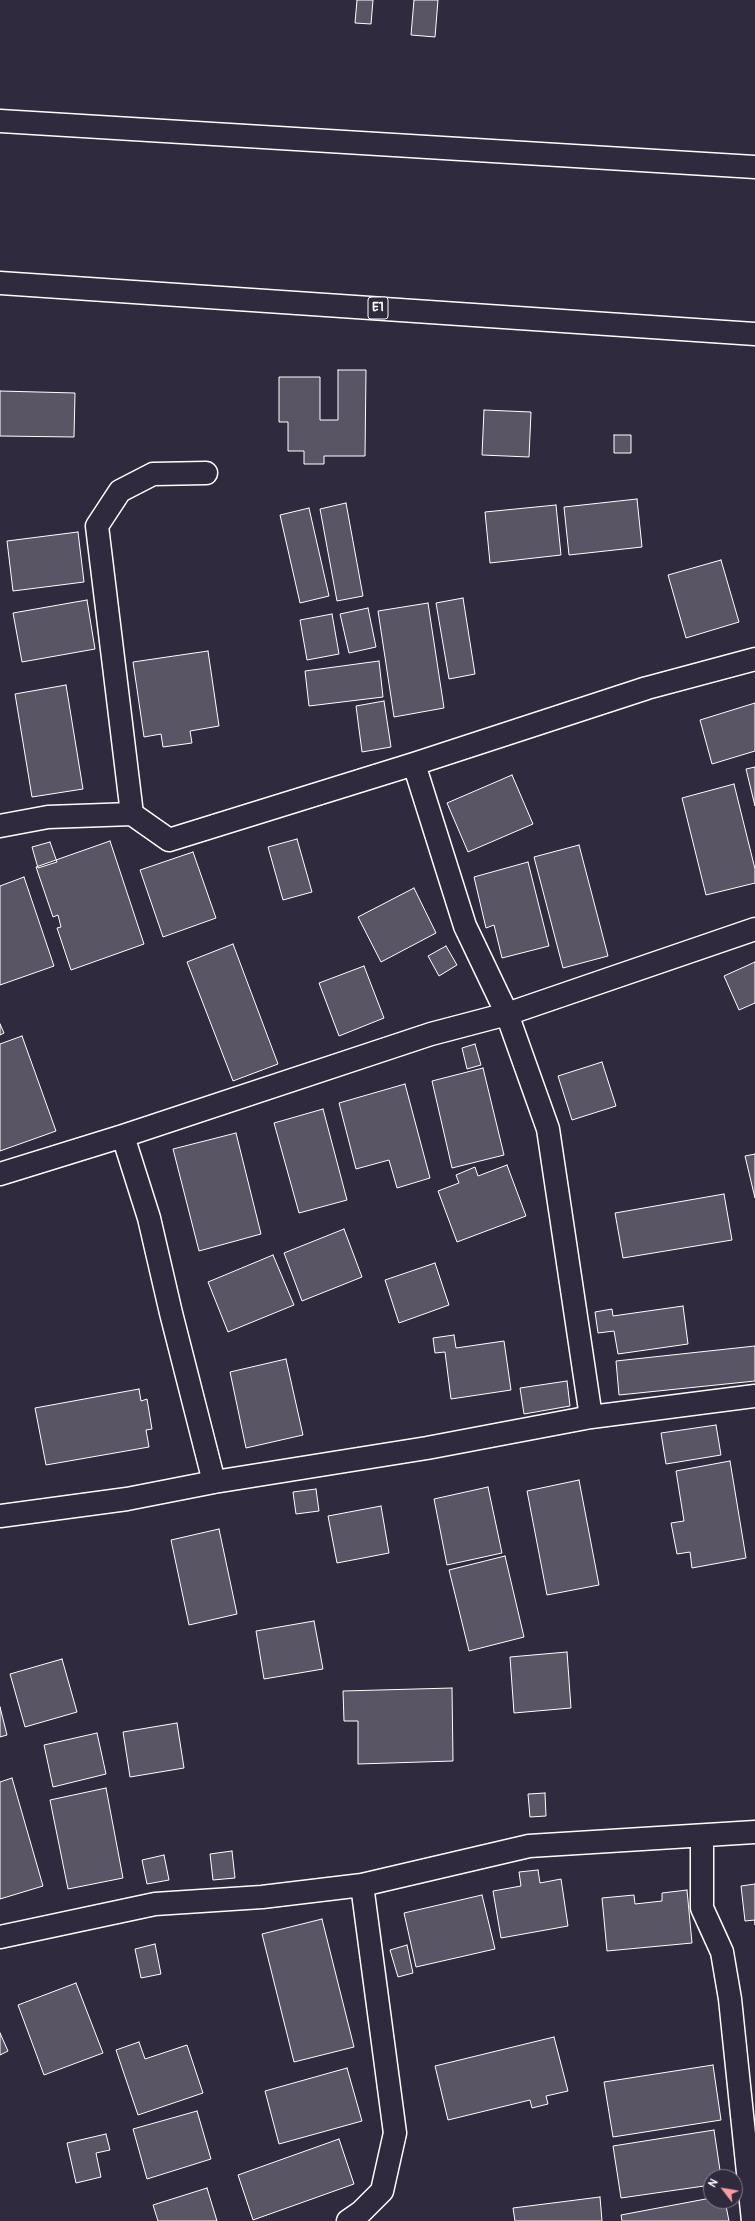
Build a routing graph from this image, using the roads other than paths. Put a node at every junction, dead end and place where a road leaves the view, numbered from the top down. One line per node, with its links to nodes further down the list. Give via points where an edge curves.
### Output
1 (0, 121): 2 (main road)
2 (755, 167)
3 (0, 283): 4 (main road, E1)
4 (755, 334)
5 (206, 473): 8 (main road, via 153,474 120,491 97,526)
6 (755, 659): 7 (main road, via 647,688)
7 (414, 764): 8 (main road, via 169,840); 11 (main road, via 465,926)
8 (132, 814): 9 (main road, via 48,816)
9 (0, 826)
10 (755, 928): 11 (main road)
11 (507, 1014): 12 (main road, via 431,1034); 15 (main road, via 548,1129)
12 (123, 1136): 13 (main road); 16 (main road, via 149,1218)
13 (0, 1174)
14 (755, 1396): 15 (main road)
15 (591, 1417): 16 (main road, via 427,1448)
16 (214, 1482): 17 (main road, via 127,1499)
17 (0, 1516)
18 (755, 1832): 19 (main road)
19 (702, 1836): 20 (main road, via 529,1846); 22 (main road, via 702,1908 722,1952)
20 (362, 1885): 21 (main road, via 262,1897 155,1904); 23 (main road, via 395,2134 382,2191)
21 (0, 1937)
22 (752, 2180): 24 (main road)
23 (348, 2221)
24 (753, 2221)

